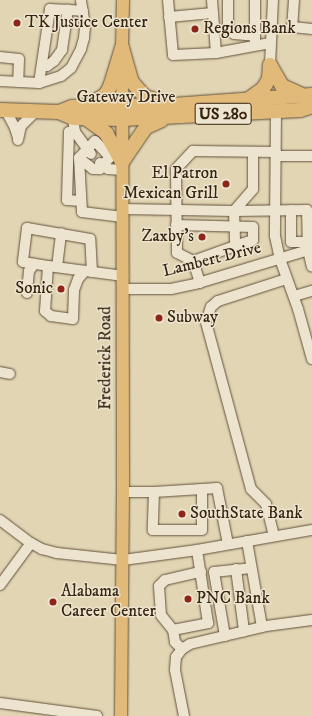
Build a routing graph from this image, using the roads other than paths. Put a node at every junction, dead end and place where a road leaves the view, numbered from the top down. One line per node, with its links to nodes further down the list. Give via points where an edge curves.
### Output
1 (81, 0): 10 (street)
2 (123, 0): 17 (main road, Frederick Road)
3 (168, 0): 12 (street)
4 (212, 0): 11 (street)
5 (228, 0): 14 (street, via 228,28 234,34)
6 (255, 0): 14 (street)
7 (273, 0): 15 (street)
8 (294, 0): 13 (street, via 292,27)
9 (68, 9): 10 (street); 21 (street, via 62,50 54,61); 21 (street, via 52,8 49,11)
10 (83, 11): 24 (street, via 84,38 71,68 61,76)
11 (213, 12): 12 (street); 18 (street)
12 (169, 17): 18 (street, via 173,55)
13 (312, 29)
14 (255, 36): 16 (street)
15 (270, 43): 16 (street); 20 (street)
16 (254, 47): 18 (street)
17 (122, 48): 28 (highway, via 132,82 145,96); 32 (main road, Frederick Road); 33 (highway, via 108,91)
18 (216, 53)
19 (0, 57): 23 (street, via 19,59)
20 (270, 65): 25 (highway, via 282,86); 26 (highway, via 270,79 263,89)
21 (42, 66): 24 (street)
22 (0, 81): 23 (street)
23 (18, 82): 24 (street)
24 (39, 83)
25 (309, 99): 26 (highway, Gateway Drive / US 280); 29 (highway, Gateway Drive / US 280, via 300,110)
26 (249, 100): 28 (highway, Gateway Drive / US 280)
27 (3, 110): 30 (highway, Gateway Drive / US 280); 30 (street, via 15,128 18,140 21,126)
28 (171, 111): 29 (highway, Gateway Drive / US 280); 32 (highway, Gateway Drive / US 280); 40 (highway, via 146,127)
29 (276, 111): 36 (street, Lambert Drive)
30 (36, 112): 31 (highway, Gateway Drive / US 280)
31 (60, 112): 33 (highway, Gateway Drive / US 280); 33 (highway, Gateway Drive / US 280, via 72,107)
32 (122, 113): 33 (highway, Gateway Drive / US 280); 40 (main road, Frederick Road)
33 (81, 119): 34 (street); 40 (highway, via 106,133); 41 (street, via 70,132 67,200)
34 (89, 152): 38 (street); 39 (street, via 95,141 110,157)
35 (253, 152): 36 (street); 42 (street, via 194,151 176,169); 43 (street, via 253,189)
36 (276, 154): 37 (street); 44 (street, Lambert Drive)
37 (312, 156)
38 (79, 158): 39 (street, via 93,169 100,169); 41 (street)
39 (101, 164): 40 (street, via 108,169)
40 (122, 166): 46 (main road, Frederick Road)
41 (81, 201): 46 (street, via 82,212)
42 (176, 210): 43 (street); 46 (street); 47 (street)
43 (234, 210): 44 (street); 48 (street)
44 (275, 210): 45 (street); 52 (street, Lambert Drive, via 275,236)
45 (291, 210): 51 (street, via 291,242); 51 (street, via 307,210)
46 (123, 213): 59 (main road, Frederick Road)
47 (176, 225): 48 (street); 53 (street, via 177,253)
48 (234, 226): 50 (street); 50 (street, via 253,226 253,240)
49 (57, 232): 54 (street, via 27,228); 55 (street); 58 (street, via 90,239)
50 (235, 246): 53 (street)
51 (309, 247): 52 (street); 56 (street)
52 (280, 259): 60 (street); 61 (street, Lambert Drive)
53 (193, 261): 61 (street)
54 (28, 263): 55 (street); 64 (street)
55 (53, 266): 57 (street); 66 (street)
56 (312, 267)
57 (71, 269): 58 (street); 66 (street, via 68,310 62,313 54,312)
58 (88, 271): 59 (street); 66 (street, via 78,279 74,290 73,319 51,316 45,311)
59 (123, 276): 62 (main road, Frederick Road)
60 (286, 279): 65 (street); 74 (street, via 218,301 211,307 206,322 251,489 266,504)
61 (200, 283): 62 (street, Lambert Drive, via 171,289)
62 (123, 289): 70 (main road, Frederick Road)
63 (312, 291): 65 (street)
64 (27, 293)
65 (294, 296): 67 (street)
66 (45, 303)
67 (309, 337): 68 (street)
68 (312, 359)
69 (202, 489): 71 (street); 71 (street, via 202,530 153,530); 77 (street, via 217,488)
70 (123, 492): 71 (street); 79 (main road, Frederick Road)
71 (154, 492)
72 (0, 520): 76 (street)
73 (312, 530): 74 (street)
74 (274, 536): 75 (street)
75 (247, 541): 77 (street); 80 (street)
76 (31, 543): 79 (street, via 57,553); 83 (street)
77 (228, 544): 78 (street)
78 (197, 550): 79 (street); 82 (street)
79 (123, 560): 92 (main road, Frederick Road)
80 (251, 568): 81 (street); 85 (street)
81 (236, 570): 87 (street); 88 (street, via 214,572)
82 (201, 572): 86 (street, via 208,623); 86 (street, via 161,582 160,611)
83 (0, 585)
84 (312, 620): 85 (street)
85 (262, 627): 87 (street)
86 (173, 630): 89 (street, via 175,642)
87 (244, 631): 88 (street)
88 (225, 636): 89 (street, via 190,644)
89 (182, 649): 94 (street, via 176,657 175,670)
90 (0, 703): 91 (street)
91 (78, 715): 93 (street)
92 (123, 715)
93 (97, 716)
94 (184, 716)

